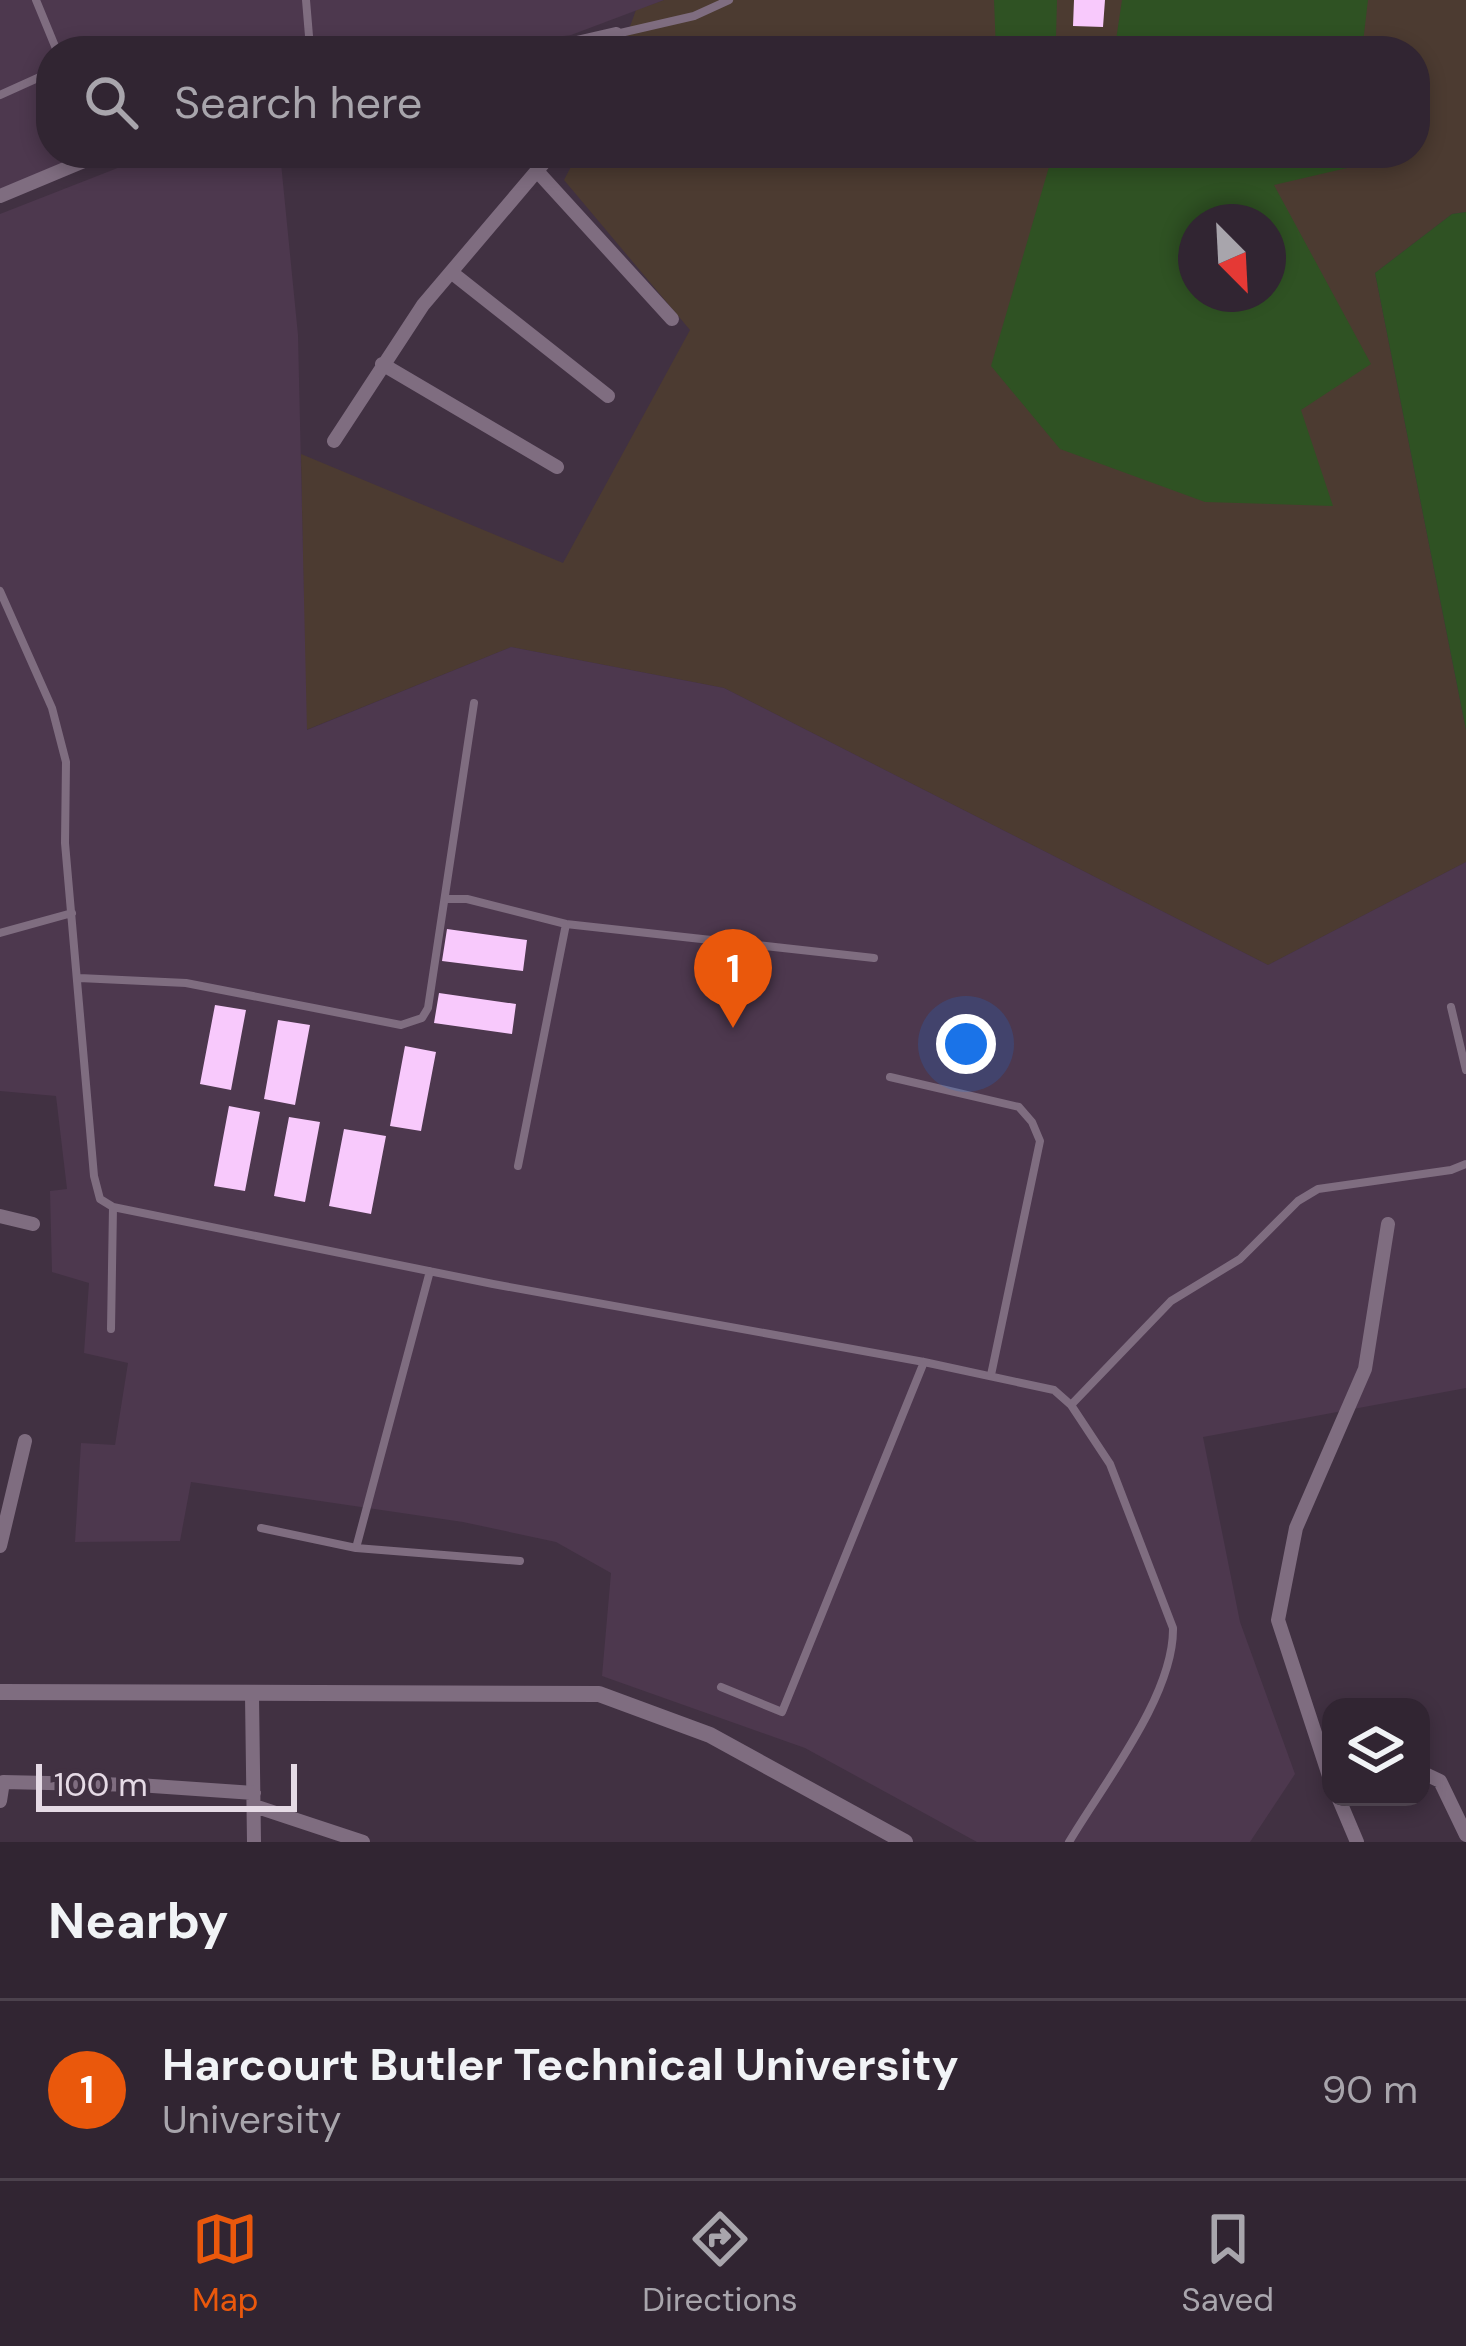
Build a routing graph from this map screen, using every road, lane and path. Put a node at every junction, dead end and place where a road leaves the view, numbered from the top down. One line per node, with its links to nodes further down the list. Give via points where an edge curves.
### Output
1 (36, 0): 5 (lane)
2 (306, 0): 6 (lane)
3 (729, 0): 4 (lane)
4 (616, 34): 7 (street)
5 (51, 36)
6 (307, 36)
7 (607, 36)
8 (36, 79): 9 (lane)
9 (0, 95)
10 (67, 168): 13 (street)
11 (540, 168): 12 (street)
12 (537, 172): 14 (street); 15 (street)
13 (0, 196)
14 (451, 272): 16 (street); 17 (street)
15 (672, 319)
16 (382, 364): 18 (street); 19 (street)
17 (608, 396)
18 (334, 441)
19 (556, 467)
20 (0, 591): 23 (lane, via 52,708 66,762)
21 (474, 703): 22 (lane)
22 (446, 898): 24 (lane); 27 (lane, via 428,1008 410,1024 186,983)
23 (72, 913): 25 (lane); 27 (lane)
24 (566, 924): 26 (lane); 32 (lane)
25 (0, 933)
26 (874, 958)
27 (79, 978): 33 (lane, via 94,1176 100,1199)
28 (1450, 1007): 29 (lane)
29 (1466, 1070)
30 (890, 1077): 40 (lane, via 1019,1107 1040,1142)
31 (1466, 1165): 41 (lane, via 1318,1189 1298,1201 1240,1259 1171,1300)
32 (518, 1166)
33 (113, 1207): 37 (lane); 38 (lane)
34 (0, 1216): 35 (street)
35 (33, 1224)
36 (1388, 1224): 50 (street, via 1365,1369 1296,1528 1278,1620)
37 (430, 1271): 39 (lane); 45 (lane)
38 (111, 1329)
39 (924, 1361): 40 (lane); 47 (lane, via 782,1712)
40 (991, 1375): 41 (lane, via 1054,1390)
41 (1071, 1405): 59 (lane, via 1110,1464 1173,1628 1174,1653 1164,1684)
42 (25, 1441): 44 (street)
43 (261, 1528): 45 (lane)
44 (0, 1546)
45 (356, 1548): 46 (lane)
46 (520, 1561)
47 (722, 1687)
48 (0, 1692): 49 (street)
49 (252, 1696): 52 (street); 58 (street, via 599,1694 710,1735)
50 (1322, 1754)
51 (1430, 1776): 55 (street, via 1440,1780)
52 (254, 1799): 53 (street, via 3,1782); 56 (street); 57 (street)
53 (0, 1801)
54 (1342, 1806): 60 (street)
55 (1466, 1835)
56 (254, 1842)
57 (363, 1842)
58 (905, 1842)
59 (1069, 1842)
60 (1357, 1842)

